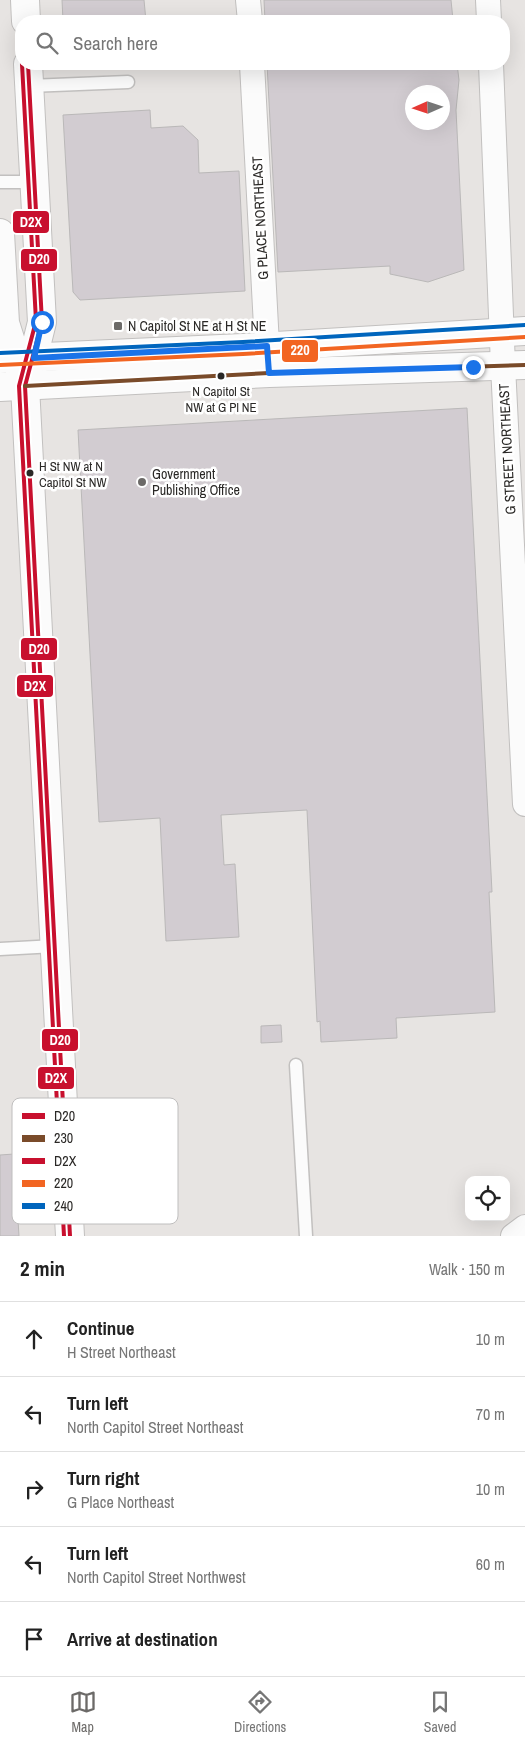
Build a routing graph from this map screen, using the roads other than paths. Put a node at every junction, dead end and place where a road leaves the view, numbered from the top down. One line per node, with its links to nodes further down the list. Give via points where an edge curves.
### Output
1 (25, 0): 4 (main road)
2 (248, 0): 5 (street)
3 (488, 0): 6 (street)
4 (26, 15)
5 (249, 15)
6 (489, 15)
7 (252, 70): 15 (street, G PLACE NORTHEAST)
8 (492, 70): 14 (street, G STREET NORTHEAST)
9 (28, 75): 10 (lane); 12 (main road)
10 (128, 82)
11 (0, 182): 12 (lane)
12 (34, 182): 16 (main road, via 42,322)
13 (0, 233): 16 (main road, via 5,323)
14 (514, 331): 15 (main road); 17 (street, G STREET NORTHEAST)
15 (267, 346): 16 (main road); 18 (street, G PLACE NORTHEAST)
16 (16, 358): 19 (main road)
17 (514, 366): 18 (main road); 20 (street, G STREET NORTHEAST)
18 (269, 373): 19 (main road)
19 (13, 386): 21 (main road)
20 (525, 804)
21 (55, 946): 22 (lane); 24 (main road)
22 (0, 950)
23 (296, 1065): 26 (lane)
24 (63, 1098)
25 (525, 1227): 27 (street)
26 (306, 1236)
27 (513, 1236)

